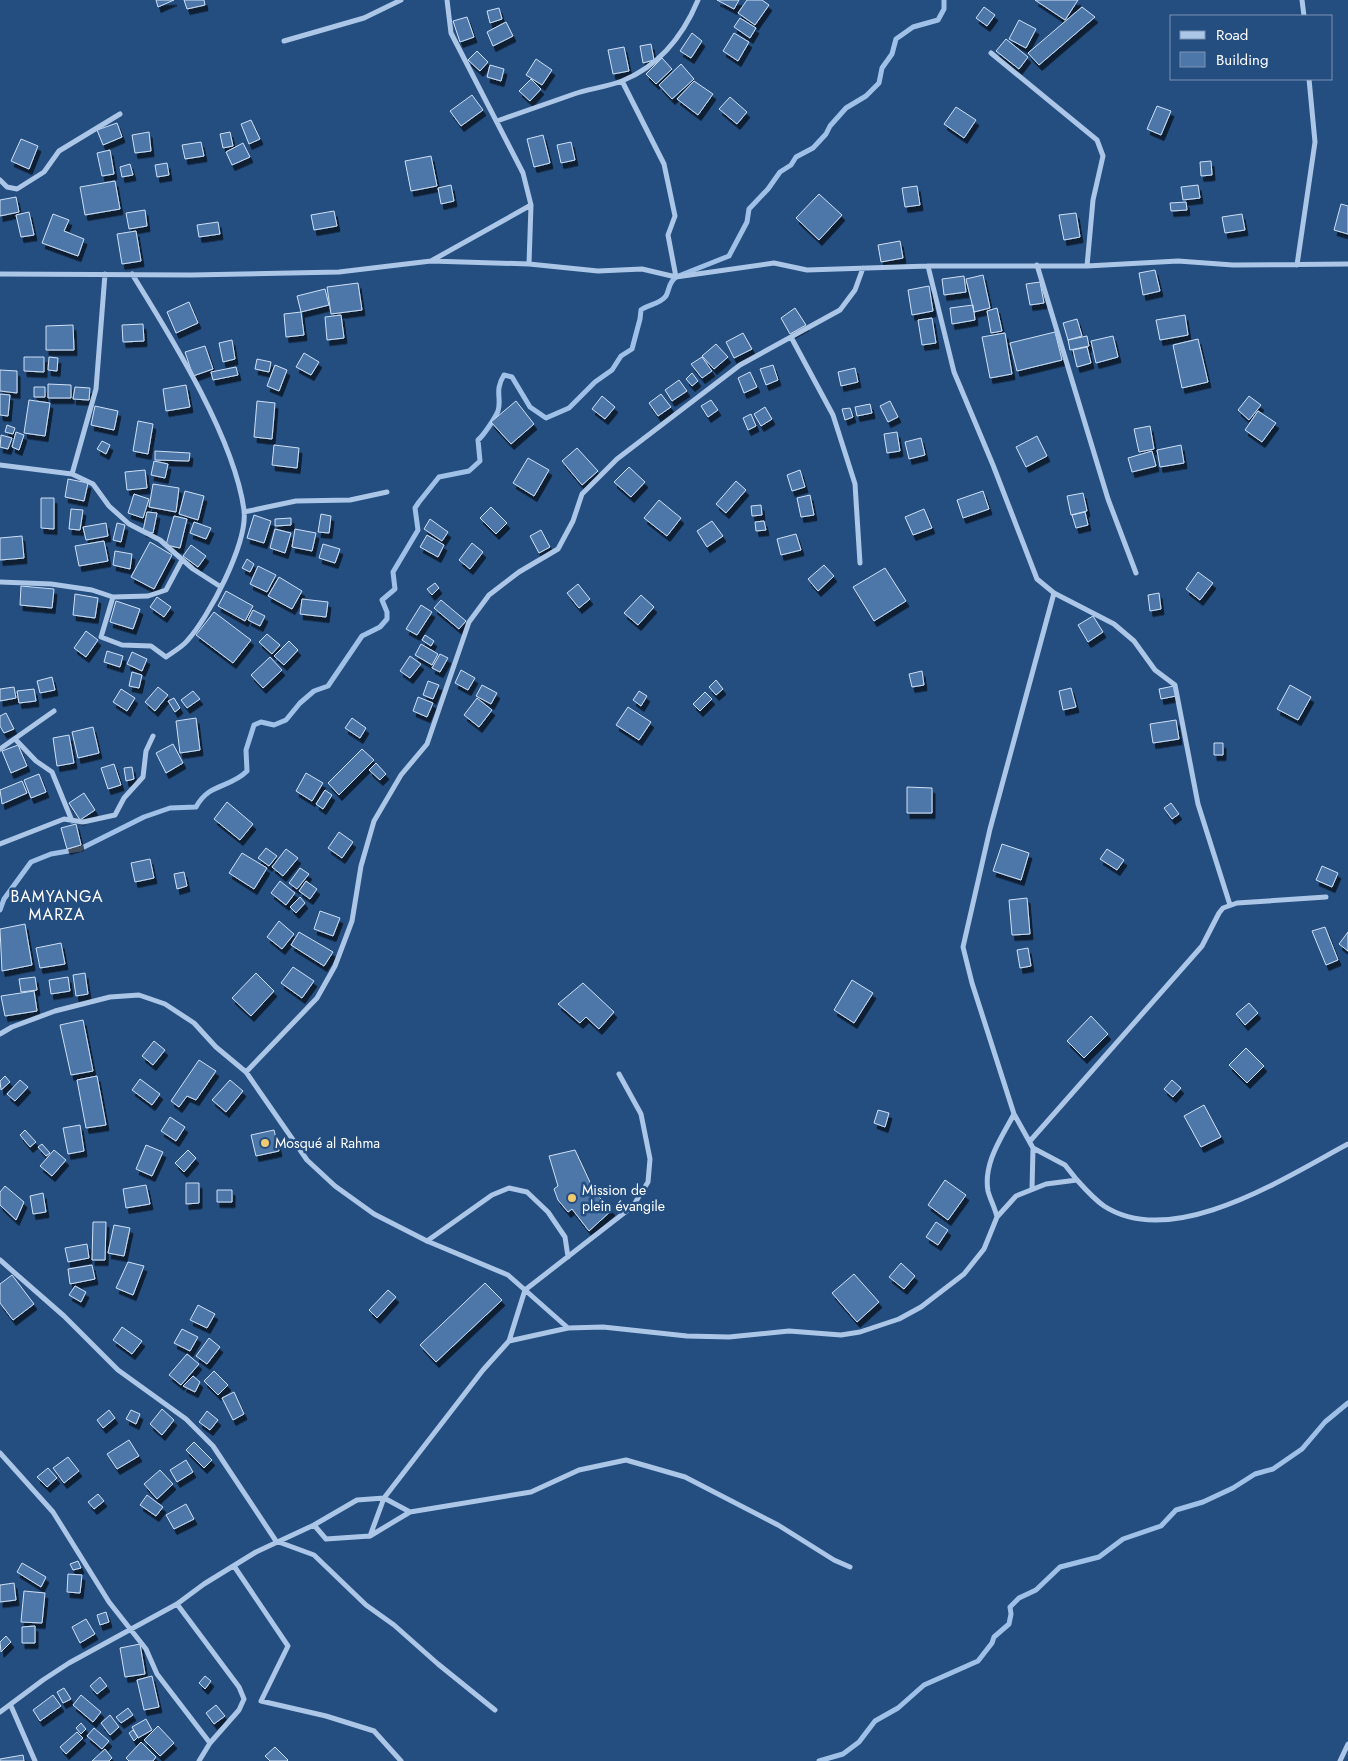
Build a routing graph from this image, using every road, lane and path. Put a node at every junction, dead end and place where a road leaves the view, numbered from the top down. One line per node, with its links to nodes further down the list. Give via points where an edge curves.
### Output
1 (401, 0): 6 (street, via 364,18)
2 (447, 0): 11 (street, via 451,33)
3 (698, 0): 9 (street, via 680,36 643,70)
4 (1302, 0): 5 (street)
5 (1304, 15)
6 (284, 41)
7 (991, 52): 20 (street, via 1097,140 1101,147 1103,156 1093,200)
8 (1309, 80): 18 (street, via 1315,142)
9 (622, 81): 11 (street); 25 (street, via 664,164 675,216 668,235)
10 (120, 114): 12 (street, via 60,151 44,172 17,189 7,187)
11 (498, 121): 13 (street, via 523,173)
12 (0, 180)
13 (532, 205): 14 (street); 15 (street)
14 (431, 261): 15 (street); 24 (street, via 339,272)
15 (529, 264): 25 (street, via 598,272 642,269)
16 (1348, 264): 18 (street)
17 (1037, 265): 19 (street); 20 (street); 33 (street, via 1108,499)
18 (1297, 265): 20 (street, via 1178,261)
19 (928, 266): 21 (street); 36 (street, via 954,372 1037,579)
20 (1087, 266)
21 (863, 268): 25 (street, via 807,270 774,262); 26 (street, via 855,290 840,310)
22 (0, 274): 23 (street)
23 (105, 274): 24 (street); 28 (street, via 96,389)
24 (132, 274): 30 (street, via 225,444)
25 (676, 278)
26 (792, 337): 32 (street, via 833,415 856,484); 47 (street, via 740,365 617,459 582,494 573,521 558,549 489,595 470,622 426,744 401,775 374,821 361,866 352,921 335,966 317,998)
27 (0, 465): 28 (street)
28 (72, 474): 31 (street, via 93,484 109,506 130,524 160,540)
29 (387, 492): 30 (street, via 350,500 296,501)
30 (244, 512): 35 (street, via 234,559)
31 (182, 560): 35 (street); 37 (street, via 166,590 148,596)
32 (860, 563)
33 (1136, 573)
34 (0, 582): 37 (street, via 75,587)
35 (221, 587): 37 (street, via 186,642 166,657 150,646 122,645 101,637)
36 (1054, 593): 45 (street, via 1114,624 1134,641 1155,670 1175,686 1198,804); 49 (street, via 990,829 963,948)
37 (113, 597)
38 (54, 711): 40 (street)
39 (153, 736): 42 (street, via 146,751 143,777 114,815 83,822)
40 (15, 739): 41 (street); 42 (street, via 52,772)
41 (0, 749)
42 (72, 821): 43 (street, via 64,820)
43 (0, 844)
44 (1326, 896): 45 (street)
45 (1230, 905): 50 (street, via 1219,913 1202,946)
46 (0, 1034): 47 (street, via 55,1010 110,997 138,995 166,1004 194,1023)
47 (246, 1072): 56 (street, via 307,1160 335,1186 374,1214)
48 (619, 1074): 57 (street, via 641,1114 650,1159 648,1182 633,1206)
49 (1014, 1114): 50 (street); 55 (street, via 996,1148 987,1175 988,1192)
50 (1030, 1141): 52 (street)
51 (1348, 1144): 53 (street, via 1270,1186 1183,1219 1154,1220 1120,1214 1104,1206)
52 (1033, 1148): 53 (street, via 1066,1165); 54 (street)
53 (1077, 1180): 54 (street)
54 (1032, 1188): 55 (street, via 1016,1196)
55 (998, 1217): 60 (street, via 984,1249 958,1278 921,1307 860,1332 841,1335 789,1331 729,1337 603,1327)
56 (427, 1241): 57 (street, via 492,1194 509,1188 527,1192 548,1212 565,1237); 59 (street, via 508,1276)
57 (568, 1257): 59 (street)
58 (0, 1260): 67 (street, via 64,1316 118,1370 186,1419 213,1446)
59 (525, 1290): 60 (street); 61 (street)
60 (568, 1328): 61 (street)
61 (509, 1341): 63 (street, via 477,1377)
62 (0, 1453): 71 (street, via 53,1512 109,1602)
63 (384, 1498): 64 (street); 65 (street, via 357,1500); 66 (street)
64 (410, 1512): 66 (street); 69 (street, via 531,1492 579,1470 626,1460 685,1477)
65 (314, 1525): 66 (street, via 326,1539); 67 (street)
66 (370, 1536)
67 (276, 1541): 68 (street); 73 (street, via 314,1555 366,1605)
68 (234, 1566): 70 (street); 79 (street, via 288,1646 261,1701 374,1731)
69 (850, 1567)
70 (177, 1604): 71 (street); 75 (street, via 244,1699 239,1710)
71 (131, 1628): 72 (street, via 42,1680); 75 (street, via 146,1649 157,1674)
72 (11, 1706): 74 (street); 77 (street)
73 (495, 1710)
74 (0, 1712)
75 (210, 1743): 78 (street)
76 (1348, 1744): 80 (street)
77 (34, 1761)
78 (199, 1761)
79 (401, 1761)
80 (1340, 1761)

